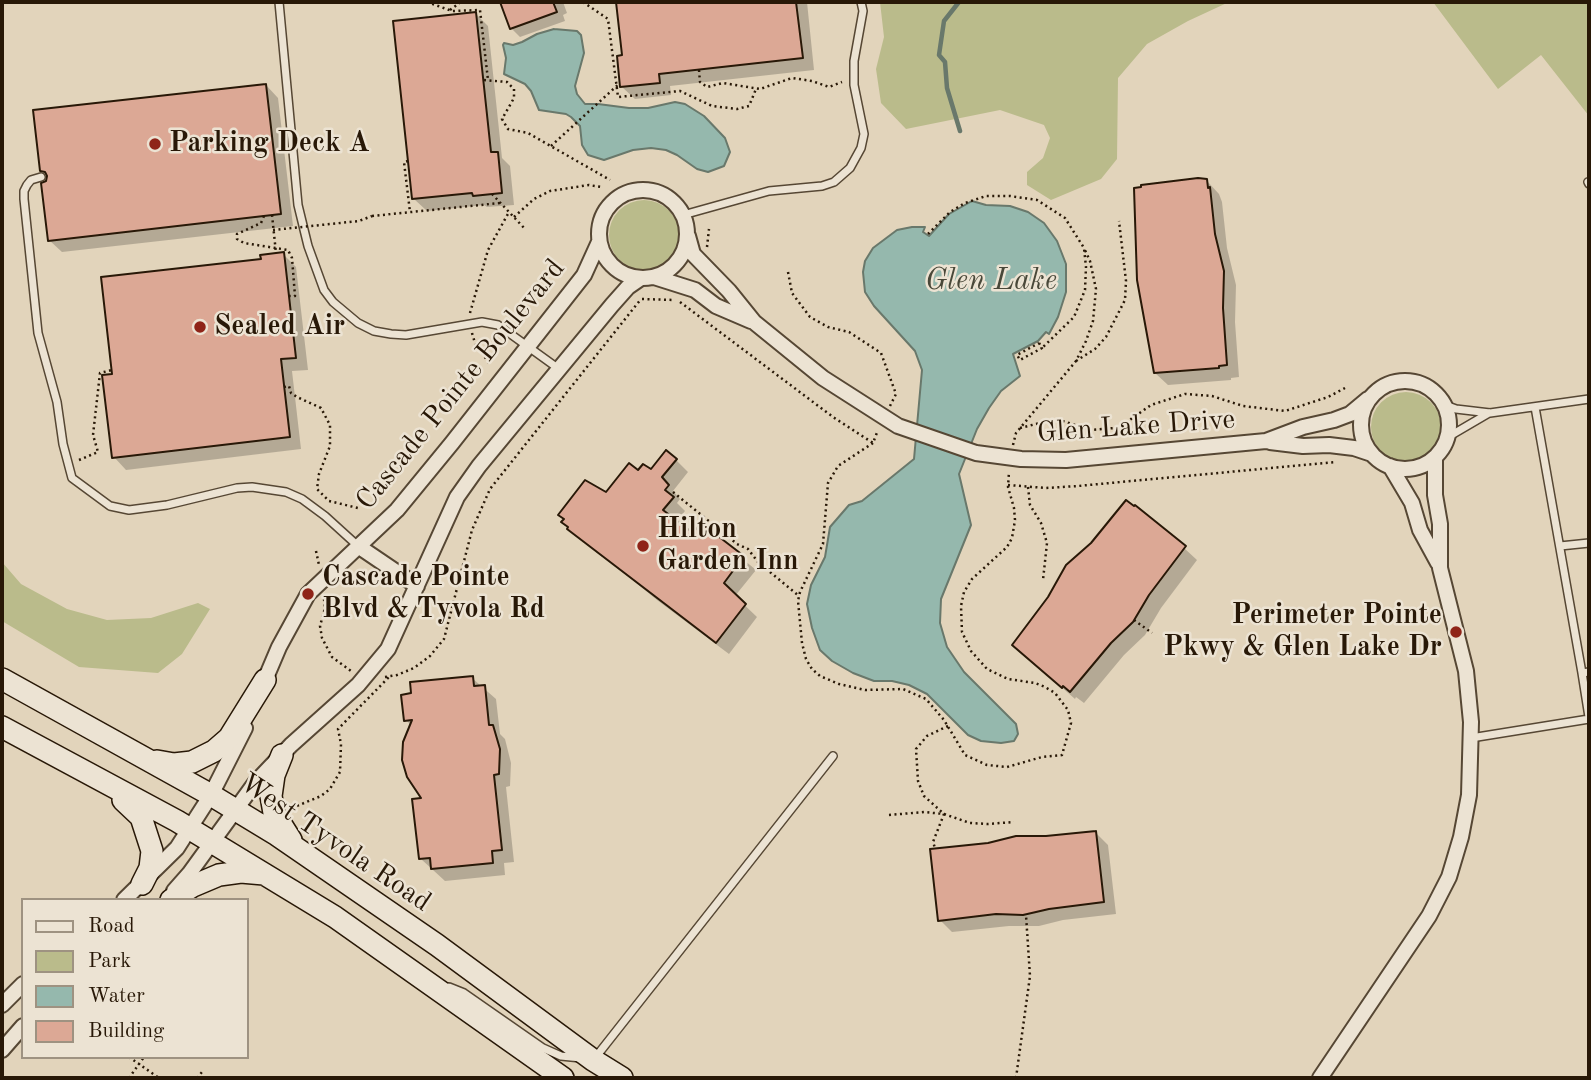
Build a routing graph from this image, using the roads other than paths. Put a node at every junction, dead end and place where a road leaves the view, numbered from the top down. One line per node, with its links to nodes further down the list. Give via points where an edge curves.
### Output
1 (279, 2): 9 (lane, via 298,205 324,290 345,314 374,331 406,335 490,322)
2 (861, 2): 4 (lane, via 854,76 864,134 862,148 843,176 822,186 769,191)
3 (41, 177): 22 (lane, via 27,185 24,199 38,333 72,478 110,506 129,510 237,488 286,492 325,516)
4 (683, 215): 5 (street); 6 (street, via 658,191 628,192 604,212)
5 (688, 236): 7 (street, via 678,262); 8 (street, Glen Lake Drive, via 693,254)
6 (599, 242): 7 (street, via 615,268 627,275); 9 (street, Cascade Pointe Boulevard, via 584,275)
7 (648, 277): 8 (street, Glen Lake Drive, via 695,290 716,306); 10 (street, via 628,287)
8 (754, 322): 17 (street, Glen Lake Drive, via 824,377 898,426 965,450 1010,458 1066,460)
9 (529, 346): 10 (lane); 22 (street, Cascade Pointe Boulevard, via 397,510)
10 (559, 369): 25 (street, via 457,497)
11 (1589, 399): 14 (lane)
12 (1368, 400): 13 (street, via 1379,388 1408,380 1423,384); 17 (street, Glen Lake Drive, via 1328,423); 18 (street, via 1361,429)
13 (1445, 405): 15 (lane); 16 (street, via 1450,420)
14 (1535, 407): 15 (lane); 23 (lane)
15 (1490, 413): 16 (lane)
16 (1448, 437): 19 (street)
17 (1266, 441): 18 (street, Glen Lake Drive, via 1354,448)
18 (1372, 454): 20 (street)
19 (1435, 458): 20 (street, via 1410,469); 24 (street)
20 (1390, 466): 24 (street)
21 (1589, 543): 23 (lane)
22 (358, 546): 25 (street); 28 (street, Cascade Pointe Boulevard, via 297,611)
23 (1560, 546): 26 (lane)
24 (1440, 568): 31 (street, via 1466,671)
25 (417, 586): 32 (street, via 388,649)
26 (1586, 672): 29 (lane)
27 (2, 679): 34 (main road, West Tyvola Road)
28 (265, 680): 34 (main road, via 229,738 214,751 192,762); 36 (street, Cascade Pointe Boulevard)
29 (1589, 718): 31 (lane)
30 (2, 727): 35 (main road)
31 (1471, 738): 54 (street, via 1469,795 1449,877 1429,916)
32 (282, 755): 37 (street); 40 (main road, via 271,796 274,813)
33 (834, 756): 51 (lane)
34 (145, 759): 36 (main road, West Tyvola Road)
35 (100, 780): 38 (main road); 42 (main road, via 141,817 147,831 152,851)
36 (211, 795): 37 (main road, West Tyvola Road); 38 (street, Cascade Pointe Boulevard)
37 (236, 809): 39 (street); 40 (main road, West Tyvola Road)
38 (191, 828): 39 (main road); 42 (street, Cascade Pointe Boulevard)
39 (212, 842): 41 (main road); 44 (street)
40 (296, 847): 51 (main road, West Tyvola Road)
41 (267, 874): 45 (main road, via 219,875); 46 (main road)
42 (142, 884): 43 (street, Cascade Pointe Boulevard)
43 (126, 898)
44 (168, 898)
45 (174, 898)
46 (415, 974): 51 (lane, via 464,993 542,1048); 52 (main road)
47 (21, 986): 48 (street)
48 (2, 1005)
49 (21, 1028): 50 (street)
50 (2, 1050)
51 (593, 1060): 53 (main road, West Tyvola Road)
52 (563, 1078)
53 (622, 1078)
54 (1320, 1078)

